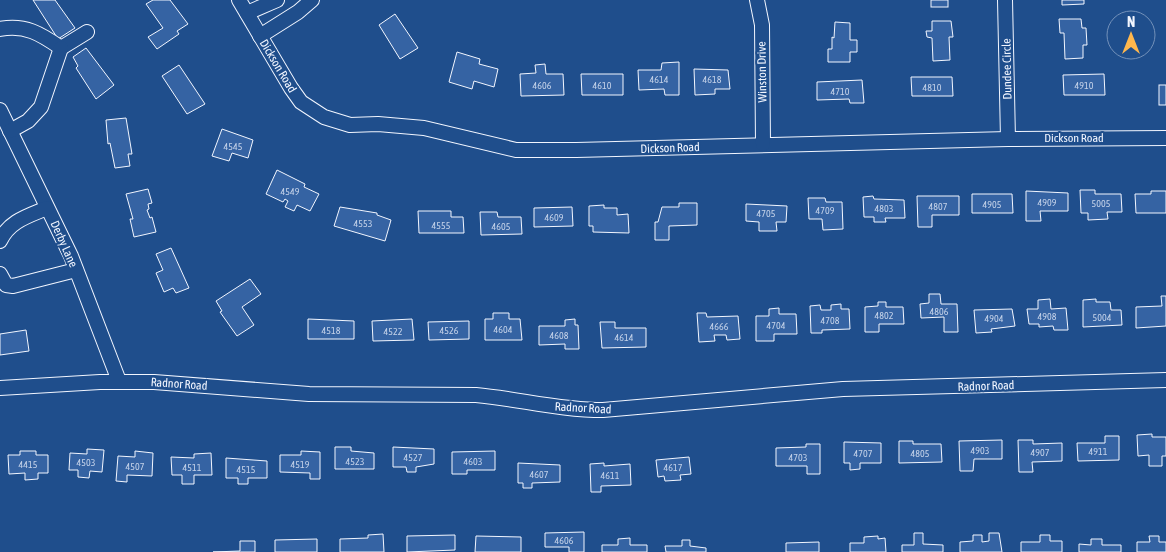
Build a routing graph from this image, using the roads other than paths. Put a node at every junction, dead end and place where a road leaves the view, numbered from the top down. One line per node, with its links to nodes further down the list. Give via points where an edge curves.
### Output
1 (239, 0): 6 (street, Dickson Road)
2 (276, 0): 6 (street)
3 (312, 0): 9 (street)
4 (757, 0): 15 (street, Winston Drive, via 762,25)
5 (1005, 0): 14 (street, Dundee Circle)
6 (247, 13): 9 (street, Dickson Road)
7 (0, 29): 10 (street, via 27,28)
8 (87, 32): 10 (street)
9 (260, 36): 15 (street, Dickson Road, via 301,102 339,123 424,128 530,151)
10 (61, 48): 12 (street, via 41,107 28,121)
11 (0, 110): 12 (street, Derby Lane)
12 (10, 131): 16 (street, Derby Lane)
13 (1166, 138): 14 (street, Dickson Road)
14 (1008, 139): 15 (street, Dickson Road)
15 (763, 144)
16 (47, 208): 17 (street, via 15,222 5,231); 18 (street, Derby Lane)
17 (0, 242)
18 (76, 270): 19 (street, via 13,286 6,285); 21 (street, Derby Lane)
19 (0, 274)
20 (1166, 380): 21 (street, Radnor Road, via 803,391 603,410 564,408 476,395 308,394 198,384)
21 (119, 382): 22 (street, Radnor Road)
22 (0, 388)

